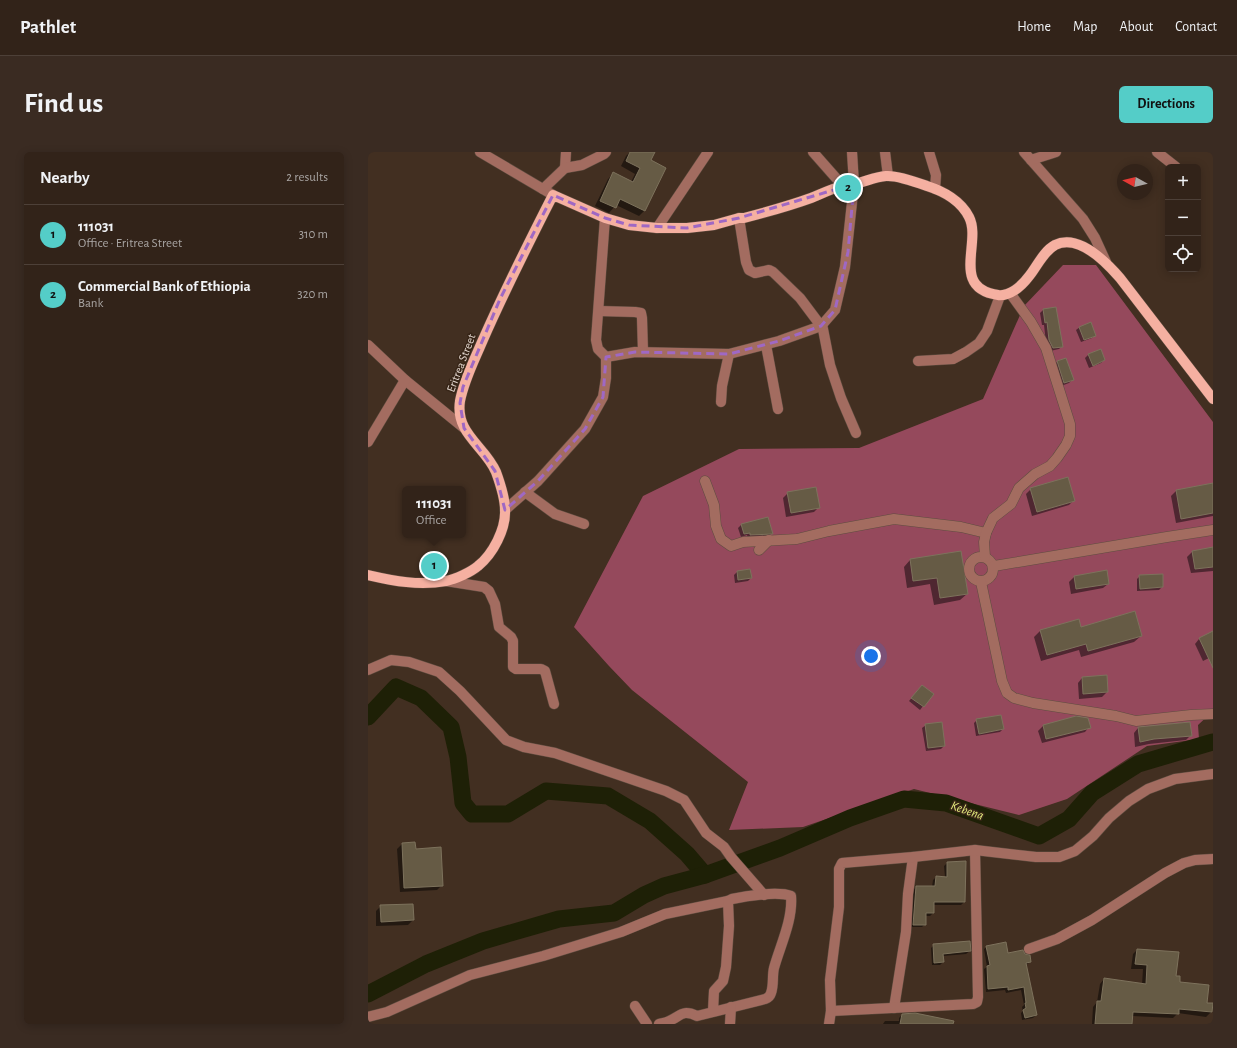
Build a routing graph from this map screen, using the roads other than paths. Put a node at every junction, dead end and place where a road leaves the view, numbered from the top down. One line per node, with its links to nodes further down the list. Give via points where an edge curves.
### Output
1 (480, 152): 18 (street)
2 (566, 152): 14 (street)
3 (606, 152): 14 (street, via 582,165)
4 (708, 152): 23 (street)
5 (813, 152): 17 (street)
6 (852, 152): 16 (street)
7 (885, 152): 15 (street)
8 (928, 152): 19 (street, via 936,175)
9 (1024, 152): 12 (street)
10 (1056, 152): 12 (street)
11 (1157, 152): 13 (street)
12 (1031, 160): 24 (street, via 1083,219)
13 (1172, 164)
14 (565, 168): 18 (street)
15 (888, 176): 16 (main road); 19 (main road, via 918,182)
16 (854, 184): 17 (main road); 28 (street, via 845,267 835,310)
17 (843, 186): 22 (main road, via 811,198)
18 (543, 189): 20 (street)
19 (935, 189): 26 (main road, via 962,207 969,218 972,226 971,274 975,283)
20 (553, 195): 21 (main road); 39 (main road, Eritrea Street, via 500,299 463,387 460,404)
21 (605, 218): 23 (main road, via 629,225); 27 (street)
22 (739, 218): 23 (main road, via 687,228); 28 (street, via 749,270 755,273 769,270 773,272 800,298)
23 (657, 228)
24 (1106, 262): 25 (main road, via 1078,244 1066,242 1055,245 1025,281); 36 (main road)
25 (1010, 293): 26 (main road); 47 (street, via 1046,348 1070,424 1070,436 1058,458 1019,488 1011,504 993,518)
26 (1000, 296): 34 (street, via 987,331 979,343 953,359)
27 (599, 311): 31 (street, via 641,313); 33 (street, via 596,340 598,349)
28 (822, 325): 30 (street); 40 (street, via 830,365)
29 (368, 345): 35 (street)
30 (766, 345): 32 (street); 38 (street)
31 (643, 352): 32 (street); 33 (street)
32 (729, 354): 37 (street)
33 (606, 357): 43 (street, via 603,397 584,429)
34 (918, 361)
35 (405, 380): 39 (street); 41 (street)
36 (1213, 399)
37 (721, 402)
38 (778, 409)
39 (464, 428): 44 (main road, Eritrea Street, via 495,471)
40 (856, 433)
41 (368, 442)
42 (705, 481): 48 (street, via 714,505 720,539 731,546 743,542)
43 (525, 492): 44 (street); 45 (street, via 555,514)
44 (505, 510): 53 (main road, Eritrea Street, via 504,523 489,554 478,566)
45 (584, 524)
46 (1213, 530): 51 (street)
47 (986, 533): 48 (street, via 961,526 894,519 797,539); 50 (street)
48 (770, 540): 49 (street)
49 (759, 550)
50 (985, 557): 51 (street, via 991,560); 54 (street, via 977,557 970,563 969,571 973,579)
51 (994, 566): 54 (street, via 991,577)
52 (368, 575): 53 (main road, Eritrea Street, via 398,582)
53 (446, 581): 56 (street, via 484,587 489,591 495,604 499,627 513,641 513,667 545,671)
54 (981, 582): 57 (street, via 1002,681 1008,693 1014,698 1136,721)
55 (368, 670): 62 (street, via 391,660 409,662 439,672 460,690 506,740 524,747 555,753 666,790 684,800 706,833 724,847)
56 (554, 704)
57 (1213, 714)
58 (1213, 774): 59 (street, via 1175,779 1148,789 1128,801 1075,851 1059,857)
59 (975, 850): 60 (street); 67 (street, via 978,997 976,1002)
60 (913, 857): 67 (street, via 906,932); 69 (street, via 840,865 839,907 830,980)
61 (1213, 859): 64 (street, via 1195,860 1165,872 1092,920 1057,939)
62 (764, 895): 63 (street); 66 (street, via 791,896 785,937 774,970 772,993 765,999)
63 (728, 901): 68 (street, via 726,967 723,981 714,991); 70 (street, via 665,914 621,932 470,975 387,1012)
64 (1029, 949)
65 (635, 1006): 71 (street)
66 (730, 1007): 68 (street); 73 (street)
67 (894, 1008): 69 (street)
68 (713, 1011): 72 (street, via 697,1016 684,1013)
69 (831, 1012): 74 (street)
70 (368, 1017)
71 (647, 1024)
72 (659, 1024)
73 (730, 1024)
74 (829, 1024)

